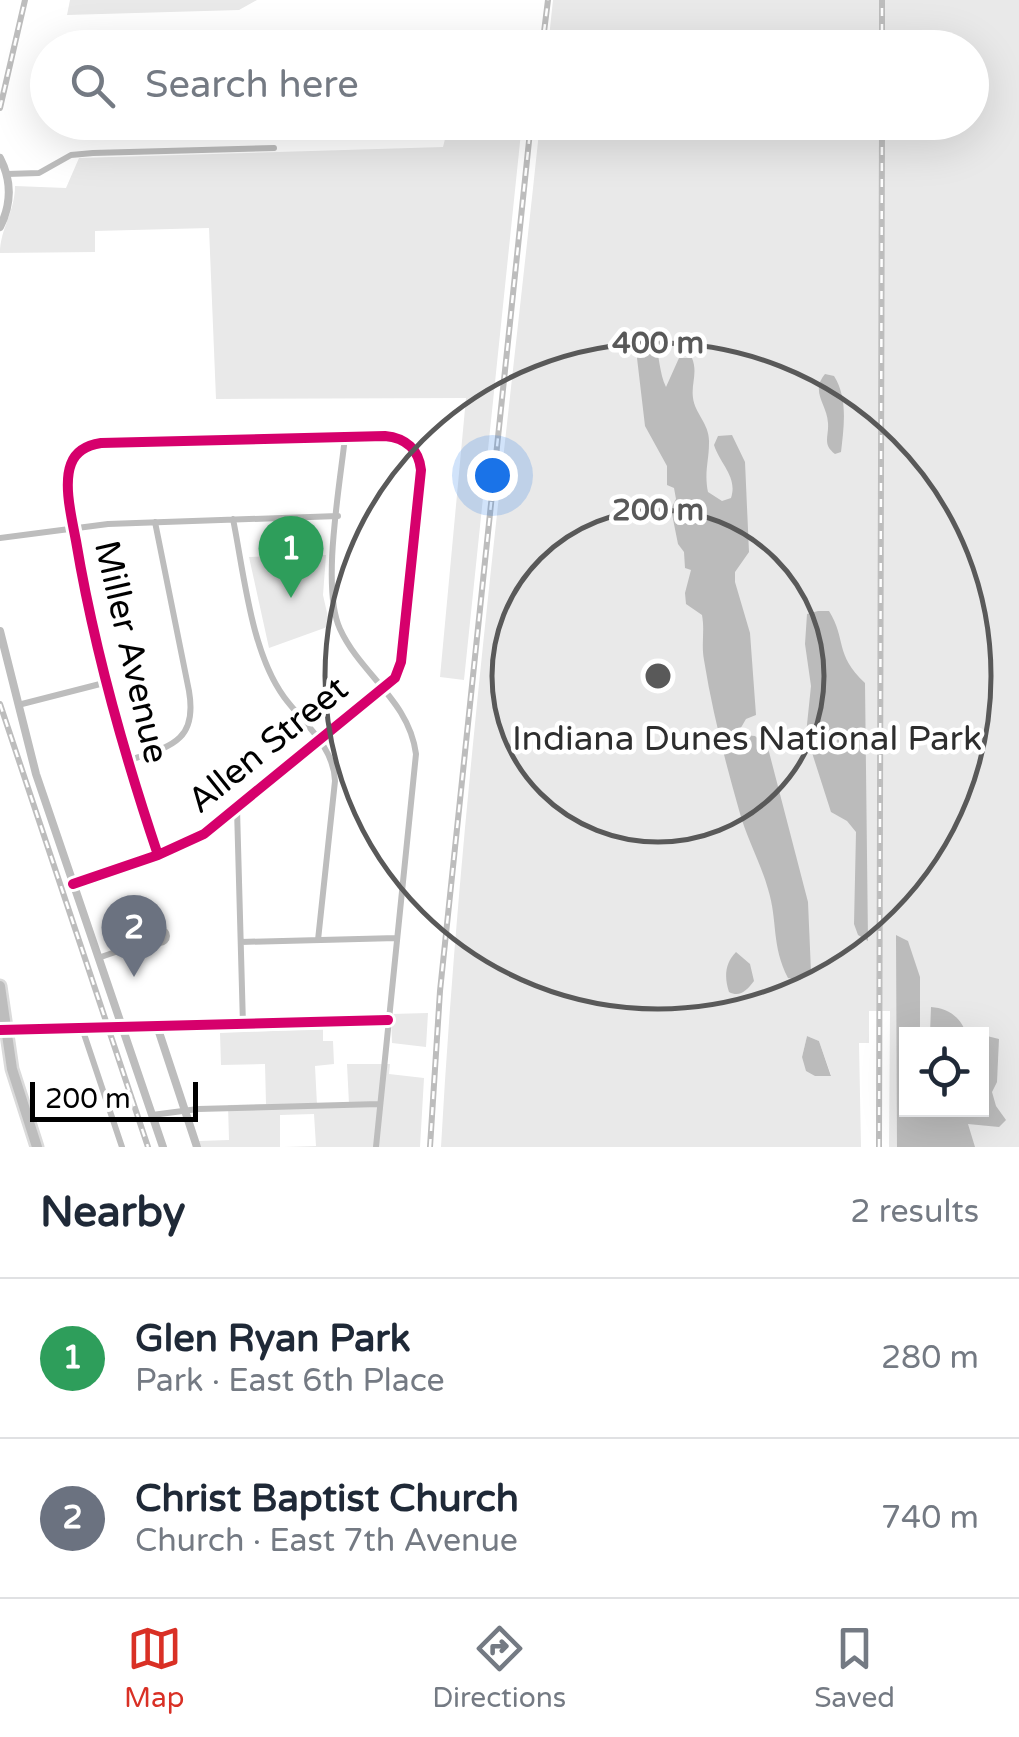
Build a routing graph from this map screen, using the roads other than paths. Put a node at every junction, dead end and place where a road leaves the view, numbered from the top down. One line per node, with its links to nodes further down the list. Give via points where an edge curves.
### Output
1 (274, 148): 3 (street, via 71,155 38,174)
2 (0, 158): 3 (street)
3 (7, 174): 4 (street, via 9,200)
4 (0, 227)
5 (345, 437): 6 (street); 9 (street, Miller Avenue, via 98,443 73,458 68,478); 13 (street, via 392,436 419,458 401,662)
6 (338, 516): 7 (street); 13 (street, via 334,612 343,636)
7 (234, 519): 8 (street); 15 (street, via 264,659 283,696)
8 (154, 522): 9 (street); 16 (street, via 191,719 172,745)
9 (74, 528): 10 (street); 12 (street, Miller Avenue)
10 (0, 538)
11 (0, 631): 14 (street)
12 (104, 684): 14 (street); 16 (street, Miller Avenue)
13 (383, 687): 15 (street, Allen Street); 20 (street, via 409,724 416,754)
14 (17, 706): 19 (street)
15 (319, 740): 17 (street, Allen Street); 22 (street, via 335,781)
16 (126, 761): 18 (street, Miller Avenue)
17 (237, 807): 18 (street, Allen Street, via 204,834); 23 (street)
18 (158, 856): 19 (street, Allen Street)
19 (73, 884): 24 (street)
20 (397, 938): 22 (street); 26 (street)
21 (153, 939): 24 (street)
22 (318, 940): 23 (street)
23 (241, 942): 27 (street)
24 (98, 958): 29 (street)
25 (0, 986): 31 (main road)
26 (388, 1020): 27 (street); 32 (street)
27 (242, 1025): 28 (street)
28 (157, 1026): 29 (street); 33 (street)
29 (122, 1027): 30 (street); 34 (street)
30 (82, 1028): 31 (street); 36 (street)
31 (2, 1030): 35 (main road)
32 (379, 1104): 33 (street); 39 (street)
33 (184, 1111): 34 (street); 38 (street)
34 (152, 1115): 37 (street)
35 (37, 1147)
36 (122, 1147)
37 (162, 1147)
38 (197, 1147)
39 (376, 1147)

